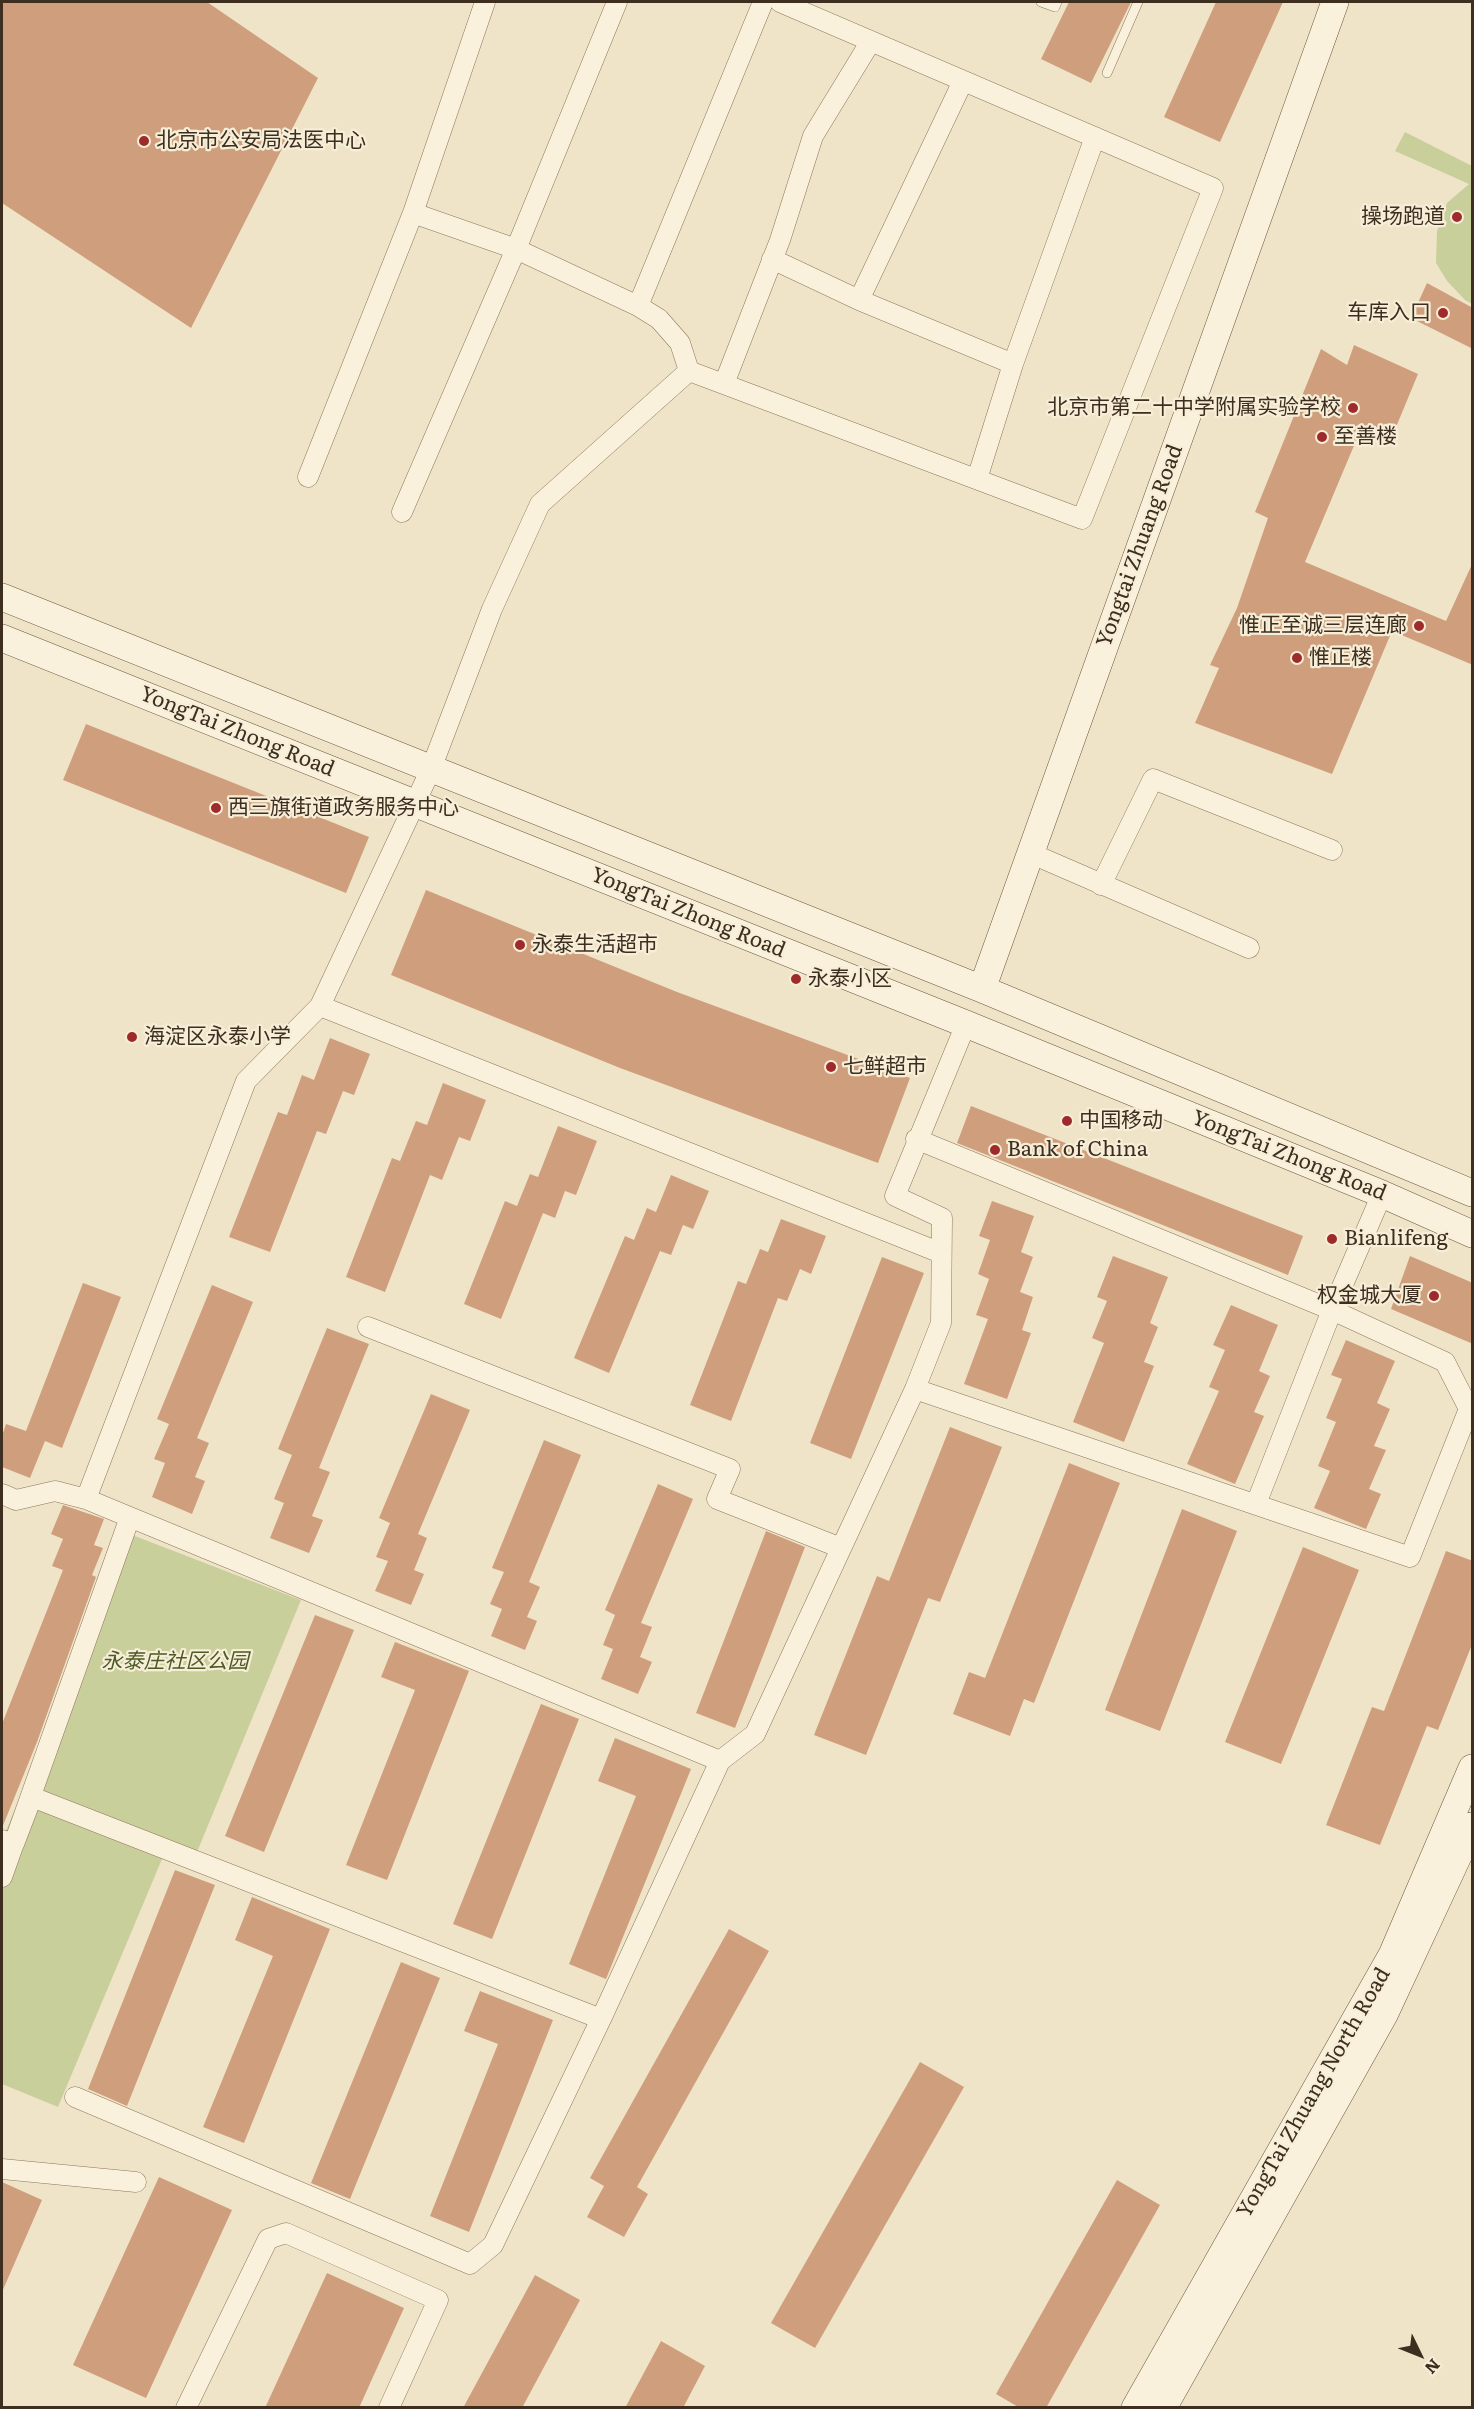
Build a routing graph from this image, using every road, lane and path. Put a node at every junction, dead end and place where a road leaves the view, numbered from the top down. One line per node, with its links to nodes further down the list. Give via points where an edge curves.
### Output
1 (485, 2): 13 (street)
2 (617, 2): 14 (street)
3 (763, 2): 17 (street)
4 (780, 2): 9 (street)
5 (1041, 2): 6 (lane, via 1055,7)
6 (1057, 2)
7 (1138, 2): 10 (lane)
8 (1335, 2): 29 (main road, Yongtai Zhuang Road)
9 (871, 41): 11 (street); 15 (street, via 813,136)
10 (1107, 73)
11 (963, 81): 12 (street); 16 (street)
12 (1095, 137): 18 (street); 22 (street, via 1213,188 1082,519)
13 (413, 213): 14 (street); 21 (street)
14 (516, 249): 17 (street); 23 (street)
15 (772, 259): 16 (street); 20 (street)
16 (859, 300): 18 (street)
17 (638, 306): 19 (street, via 659,319 680,343)
18 (1013, 364): 22 (street)
19 (689, 371): 20 (street); 26 (street, via 540,504 492,609)
20 (724, 384): 22 (street)
21 (308, 477)
22 (977, 479)
23 (402, 512)
24 (2, 597): 26 (main road, YongTai Zhong Road)
25 (2, 638): 27 (main road, YongTai Zhong Road)
26 (431, 769): 27 (street); 32 (main road, YongTai Zhong Road)
27 (413, 803): 33 (street); 34 (main road, YongTai Zhong Road)
28 (1332, 850): 30 (street, via 1153,779)
29 (1030, 853): 30 (street); 32 (main road, Yongtai Zhuang Road)
30 (1101, 885): 31 (street)
31 (1249, 948)
32 (982, 989): 36 (main road, YongTai Zhong Road)
33 (320, 1006): 39 (street); 44 (street, via 246,1081)
34 (966, 1024): 35 (street); 37 (main road, YongTai Zhong Road)
35 (916, 1139): 39 (street, via 895,1196 942,1218); 40 (street)
36 (1473, 1193)
37 (1382, 1194): 38 (main road, YongTai Zhong Road); 40 (street)
38 (1473, 1234)
39 (941, 1253): 42 (street, via 941,1323)
40 (1332, 1310): 45 (street); 45 (street, via 1445,1362 1469,1409 1410,1557)
41 (368, 1327): 47 (street, via 730,1469 717,1499)
42 (915, 1389): 45 (street); 47 (street)
43 (2, 1494): 44 (street, via 16,1500 55,1491)
44 (86, 1499): 46 (street)
45 (1256, 1504)
46 (130, 1517): 48 (street); 51 (street)
47 (841, 1548): 48 (street, via 755,1734)
48 (720, 1761): 53 (street)
49 (1473, 1768): 59 (main road, YongTai Zhuang North Road, via 1392,1955)
50 (1473, 1826): 60 (main road, YongTai Zhuang North Road, via 1384,2015)
51 (8, 1842): 52 (street); 53 (street, via 32,1797)
52 (2, 1877)
53 (601, 2019): 54 (street, via 493,2245 470,2264)
54 (75, 2097)
55 (2, 2169): 56 (street)
56 (136, 2182)
57 (186, 2408): 58 (street, via 268,2239 286,2233 438,2300)
58 (389, 2408)
59 (1135, 2408)
60 (1163, 2408)

